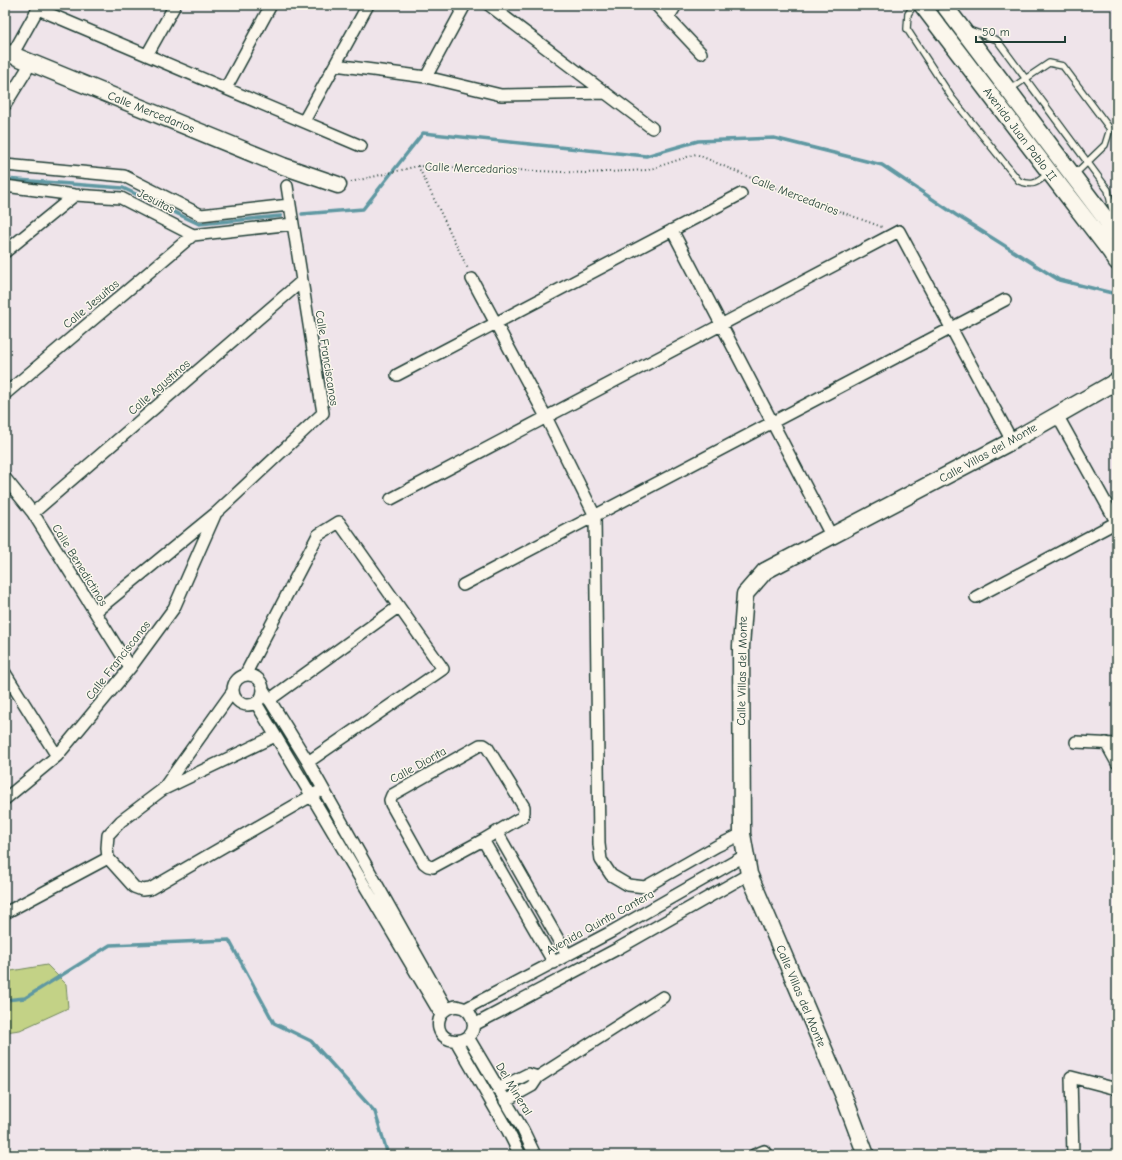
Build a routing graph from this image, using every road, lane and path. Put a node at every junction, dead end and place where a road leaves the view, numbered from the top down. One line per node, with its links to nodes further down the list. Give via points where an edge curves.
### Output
1 (175, 5): 16 (street)
2 (271, 5): 21 (street)
3 (368, 5): 18 (street)
4 (465, 5): 19 (street)
5 (489, 5): 23 (street)
6 (656, 5): 12 (street)
7 (676, 5): 12 (street)
8 (914, 5): 31 (lane, via 908,14 907,29 952,98 1019,181 1034,184)
9 (922, 5): 31 (street, Avenida Juan Pablo II)
10 (944, 5): 13 (street, Avenida Juan Pablo II)
11 (39, 7): 14 (street); 16 (street)
12 (668, 18): 15 (street)
13 (960, 27): 20 (lane, via 997,40); 22 (street, Avenida Juan Pablo II)
14 (8, 53): 17 (street, Calle Mercedarios)
15 (701, 53)
16 (147, 55): 21 (street)
17 (31, 63): 24 (street); 33 (street, Calle Mercedarios, via 283,166)
18 (335, 65): 19 (street); 25 (street)
19 (426, 77): 23 (street, via 501,94)
20 (1026, 78): 22 (lane); 28 (lane); 28 (lane, via 1049,63 1063,66 1110,129 1105,145)
21 (226, 88): 25 (street)
22 (1008, 91): 32 (street, Avenida Juan Pablo II)
23 (606, 93): 26 (street)
24 (5, 105)
25 (304, 121): 27 (street)
26 (652, 128)
27 (361, 146)
28 (1088, 162): 32 (lane); 42 (lane, via 1108,190)
29 (5, 165): 38 (street, Jesuitas, via 124,176 201,215)
30 (418, 166): 33 (path, Calle Mercedarios); 41 (path, Calle Mercedarios, via 586,173 648,170 696,154 764,184 883,228); 46 (path)
31 (1050, 173): 45 (street, Avenida Juan Pablo II)
32 (1073, 176): 42 (street, Avenida Juan Pablo II)
33 (338, 185)
34 (5, 186): 37 (street, Jesuitas)
35 (287, 186): 38 (street, Calle Franciscanos)
36 (741, 194): 40 (street)
37 (74, 195): 43 (street, Jesuitas, via 121,198); 44 (street)
38 (290, 205): 39 (street, Calle Franciscanos)
39 (293, 224): 43 (street); 47 (street, Calle Franciscanos)
40 (672, 230): 49 (street); 50 (street)
41 (899, 230): 50 (street); 51 (street)
42 (1117, 233)
43 (193, 235): 54 (street, Calle Jesuitas)
44 (5, 252)
45 (1117, 262)
46 (472, 279): 49 (street)
47 (302, 281): 61 (street, Calle Agustinos); 62 (street, Calle Franciscanos, via 323,412)
48 (1005, 300): 51 (street)
49 (496, 323): 52 (street); 56 (street)
50 (721, 325): 56 (street); 57 (street)
51 (952, 328): 57 (street); 58 (street)
52 (397, 375)
53 (1117, 381): 55 (street, Calle Villas del Monte)
54 (5, 394)
55 (1057, 415): 58 (street, Calle Villas del Monte); 64 (street)
56 (546, 417): 60 (street); 63 (street)
57 (772, 422): 63 (street); 65 (street)
58 (1012, 441): 65 (street, Calle Villas del Monte)
59 (5, 478): 61 (street, Calle Benedictinos)
60 (391, 499)
61 (33, 513): 69 (street, Calle Benedictinos)
62 (216, 513): 69 (street, Calle Franciscanos); 70 (street, Calle Franciscanos, via 174,608)
63 (595, 516): 66 (street); 87 (street, via 601,860 611,875 628,884 645,887)
64 (1117, 522): 67 (street)
65 (832, 536): 87 (street, Calle Villas del Monte, via 765,571 745,594 741,646)
66 (463, 585)
67 (976, 597)
68 (398, 607): 72 (street, via 339,522 318,535); 74 (street); 80 (street, via 443,669)
69 (95, 612): 70 (street, Calle Benedictinos)
70 (130, 668): 79 (street, Calle Franciscanos)
71 (5, 673): 79 (street)
72 (245, 675): 73 (street, via 236,681); 74 (street, via 259,680)
73 (232, 691): 75 (street, via 241,704); 82 (street)
74 (266, 695): 75 (street); 80 (street)
75 (256, 703): 76 (street)
76 (275, 736): 82 (street); 84 (street)
77 (1076, 742): 78 (street)
78 (1111, 744): 81 (street)
79 (57, 756): 85 (street, Calle Franciscanos)
80 (308, 762): 83 (street)
81 (1117, 763)
82 (162, 790): 90 (street, via 121,821 108,835)
83 (324, 790): 84 (street); 91 (street)
84 (311, 795): 90 (street, via 150,889 134,887); 92 (street)
85 (5, 799)
86 (497, 832): 88 (street, Calle Diorita); 88 (street, Calle Diorita, via 522,817 524,807 484,745 392,795 391,804 428,866 433,867); 95 (street)
87 (742, 834): 89 (street, Calle Villas del Monte)
88 (483, 840): 96 (street)
89 (746, 855): 93 (street, Calle Villas del Monte); 95 (street, Avenida Quinta Cantera)
90 (108, 858): 94 (street)
91 (364, 862): 92 (street); 99 (street)
92 (355, 869): 99 (street)
93 (749, 874): 100 (street); 111 (street, Calle Villas del Monte, via 843,1094)
94 (5, 913)
95 (567, 956): 96 (street, Avenida Quinta Cantera)
96 (554, 963): 98 (street, Avenida Quinta Cantera)
97 (663, 997): 103 (street)
98 (465, 1009): 99 (street, via 456,1006); 100 (street, via 471,1015)
99 (444, 1012): 102 (street, via 438,1024 441,1032 447,1039)
100 (474, 1025): 101 (street)
101 (468, 1037): 102 (street); 104 (street, Del Mineral)
102 (456, 1041): 107 (street)
103 (538, 1077): 104 (street, via 528,1074); 106 (street, via 532,1086)
104 (498, 1089): 106 (street, Del Mineral)
105 (1117, 1090): 112 (street, via 1071,1077)
106 (505, 1101): 108 (street, Del Mineral)
107 (520, 1155)
108 (535, 1155)
109 (754, 1155): 110 (street, via 764,1151)
110 (767, 1155)
111 (866, 1155)
112 (1073, 1155)

